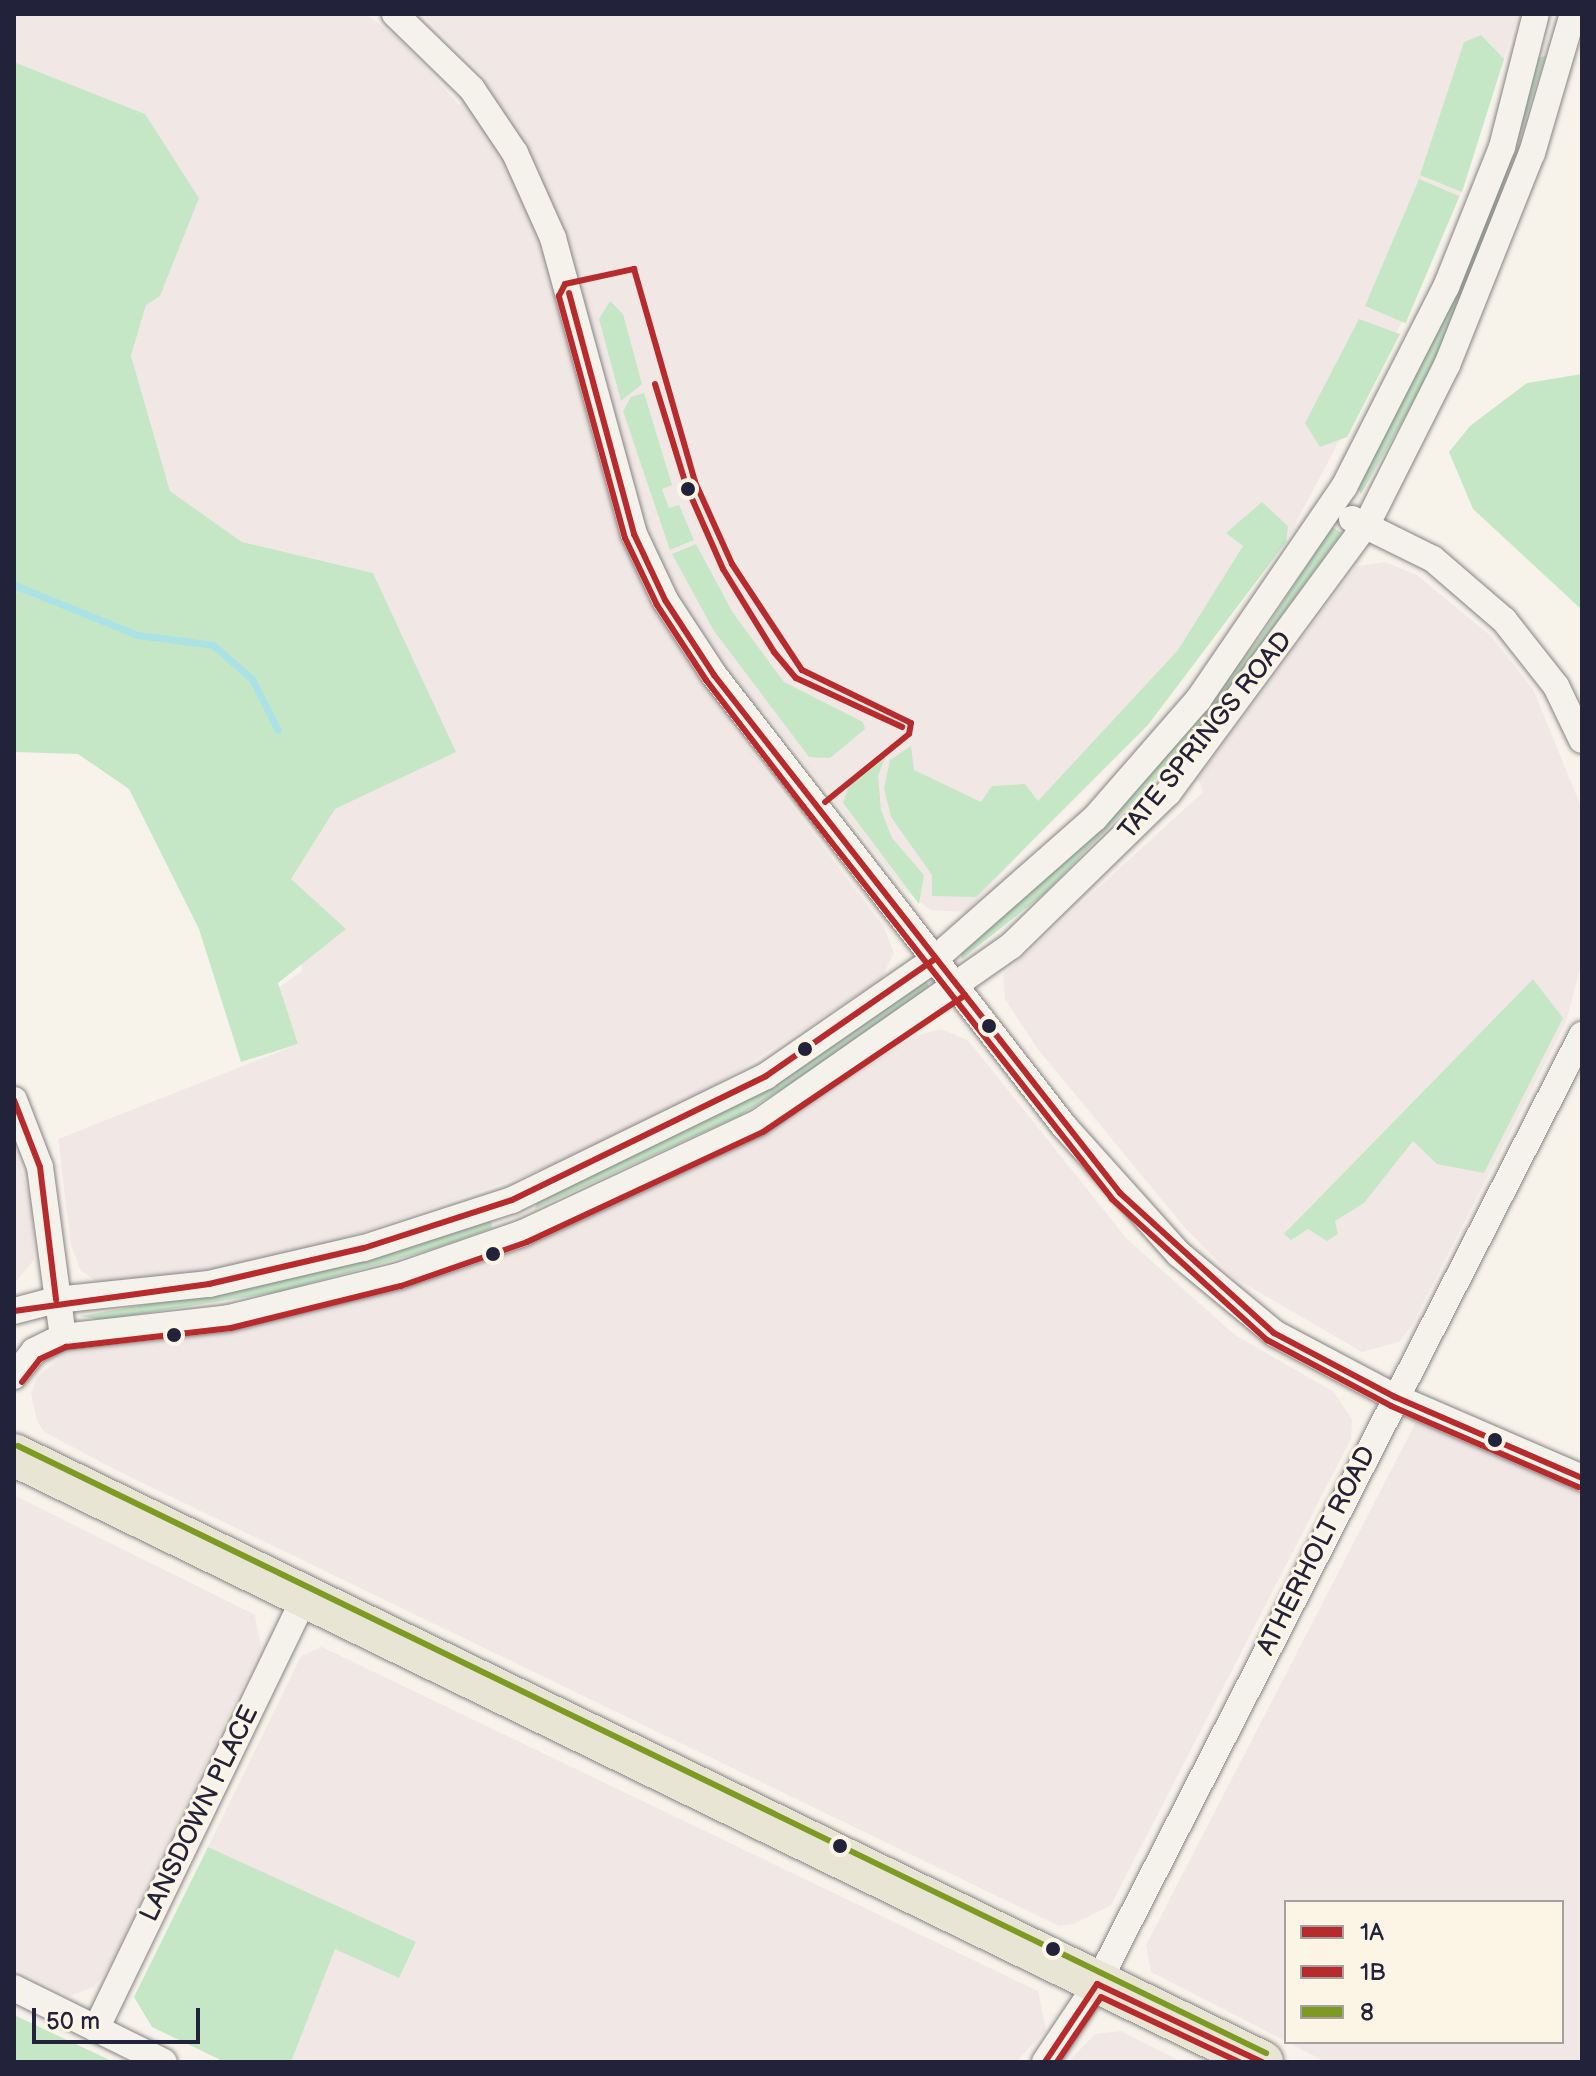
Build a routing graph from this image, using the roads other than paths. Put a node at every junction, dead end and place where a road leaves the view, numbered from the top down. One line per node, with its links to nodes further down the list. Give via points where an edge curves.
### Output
1 (395, 14): 8 (street, via 472,89 519,161 553,238 634,534 665,600 714,675)
2 (1536, 14): 4 (street, TATE SPRINGS ROAD, via 1502,147 1446,287)
3 (1573, 14): 6 (street, TATE SPRINGS ROAD, via 1532,153 1447,365)
4 (1344, 487): 5 (street, TATE SPRINGS ROAD); 6 (street)
5 (1326, 514): 6 (street); 8 (street, TATE SPRINGS ROAD, via 1198,700 1106,806)
6 (1368, 522): 7 (street, via 1433,559 1504,620 1556,686); 9 (street, TATE SPRINGS ROAD, via 1168,793 1101,864)
7 (1582, 740)
8 (935, 959): 9 (street); 12 (street, TATE SPRINGS ROAD, via 766,1076 512,1200 364,1248 209,1284)
9 (959, 987): 14 (street, TATE SPRINGS ROAD, via 758,1123 523,1233 399,1276 229,1318); 16 (street, via 1064,1126 1179,1254 1274,1333)
10 (1582, 1035): 16 (street, ATHERHOLT ROAD)
11 (14, 1100): 12 (street, via 40,1167)
12 (56, 1300): 13 (street, TATE SPRINGS ROAD); 14 (street)
13 (14, 1311)
14 (63, 1337): 15 (street, TATE SPRINGS ROAD, via 34,1351)
15 (14, 1376)
16 (1395, 1397): 18 (street); 20 (street, ATHERHOLT ROAD)
17 (14, 1455): 19 (main road)
18 (1582, 1478)
19 (304, 1598): 20 (main road); 22 (street, LANSDOWN PLACE)
20 (1097, 1984): 24 (street, ATHERHOLT ROAD); 25 (main road)
21 (14, 1988): 22 (street)
22 (96, 2029): 23 (street)
23 (164, 2062)
24 (1045, 2062)
25 (1262, 2062)

